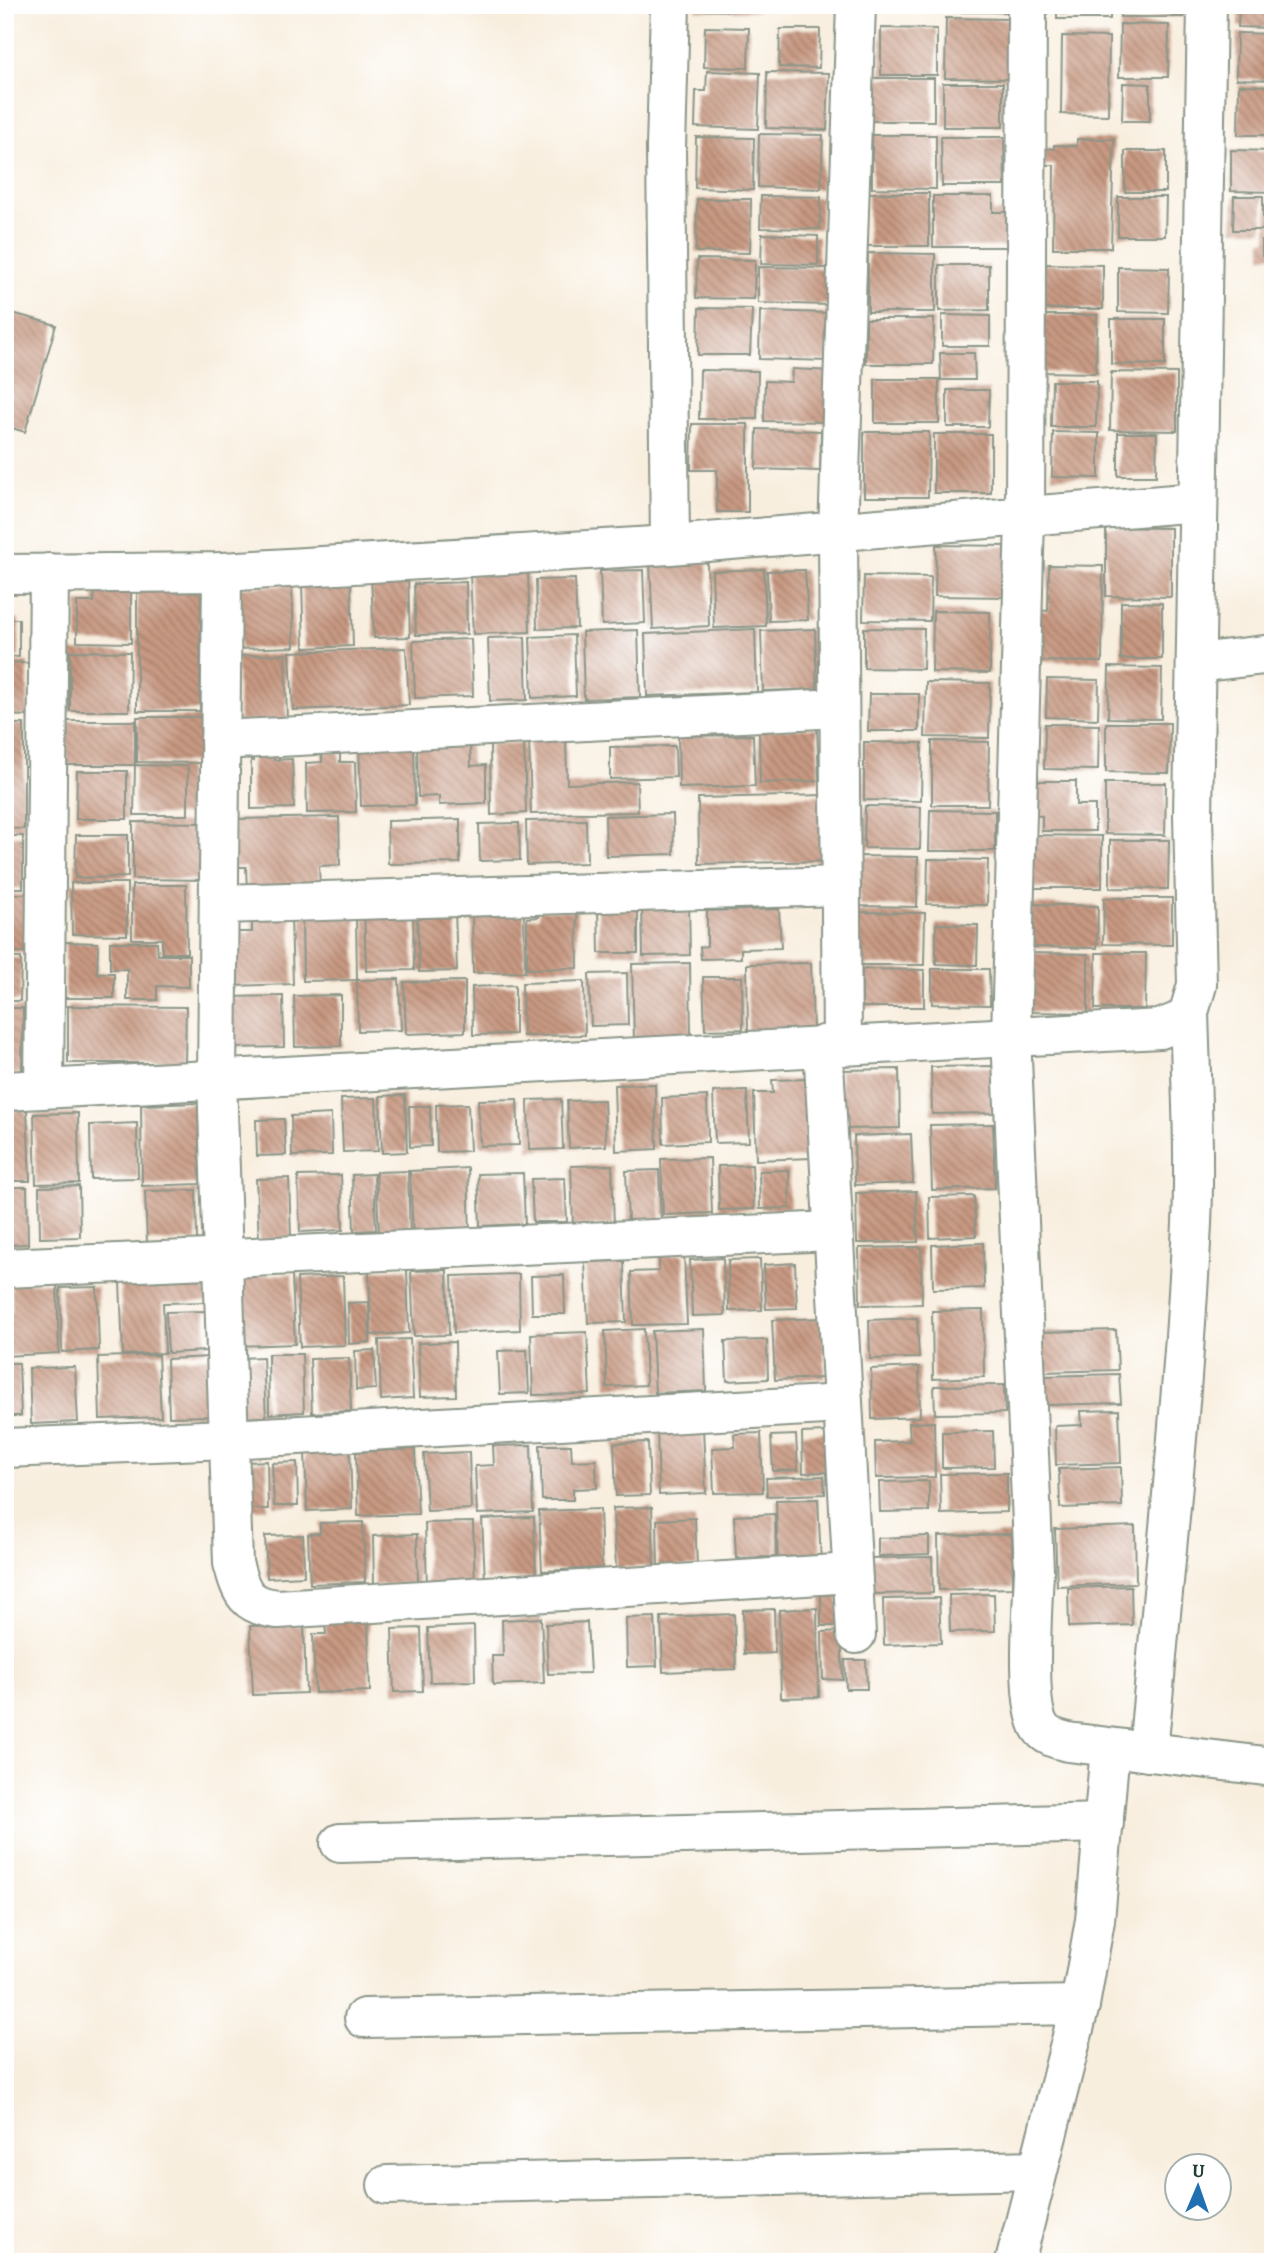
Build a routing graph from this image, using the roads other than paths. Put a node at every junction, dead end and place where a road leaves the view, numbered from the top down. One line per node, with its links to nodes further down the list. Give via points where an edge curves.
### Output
1 (670, 5): 8 (street, via 666,148)
2 (856, 5): 7 (street)
3 (1027, 5): 6 (street)
4 (1207, 5): 5 (street)
5 (1198, 502): 6 (street); 13 (street)
6 (1025, 517): 7 (street); 19 (street)
7 (838, 533): 8 (street); 14 (street)
8 (670, 545): 9 (street)
9 (222, 572): 10 (street); 15 (street)
10 (50, 573): 11 (street); 22 (street)
11 (5, 574)
12 (1273, 654): 13 (street)
13 (1196, 663): 18 (street, via 1197,985)
14 (839, 708): 15 (street); 16 (street)
15 (220, 740): 17 (street)
16 (841, 886): 17 (street); 20 (street)
17 (219, 904): 21 (street)
18 (1188, 1012): 19 (street, via 1180,1021 1160,1029); 33 (street, via 1192,1222 1175,1476)
19 (1011, 1035): 20 (street); 32 (street, via 1034,1570 1034,1708 1039,1727 1049,1737)
20 (832, 1045): 21 (street); 24 (street)
21 (217, 1079): 22 (street); 25 (street)
22 (44, 1088): 23 (street)
23 (5, 1091)
24 (833, 1231): 25 (street); 27 (street)
25 (222, 1259): 26 (street); 28 (street)
26 (5, 1268)
27 (843, 1404): 28 (street); 30 (street)
28 (228, 1439): 29 (street); 30 (street, via 233,1563 238,1582 258,1607)
29 (5, 1448)
30 (852, 1573): 31 (street)
31 (856, 1634)
32 (1110, 1748): 33 (street); 35 (street)
33 (1148, 1752): 34 (street)
34 (1273, 1767)
35 (1104, 1823): 36 (street); 37 (street, via 1095,1920)
36 (340, 1843)
37 (1080, 2005): 38 (street); 39 (street)
38 (364, 2018)
39 (1038, 2170): 40 (street); 41 (street)
40 (387, 2185)
41 (1016, 2262)

